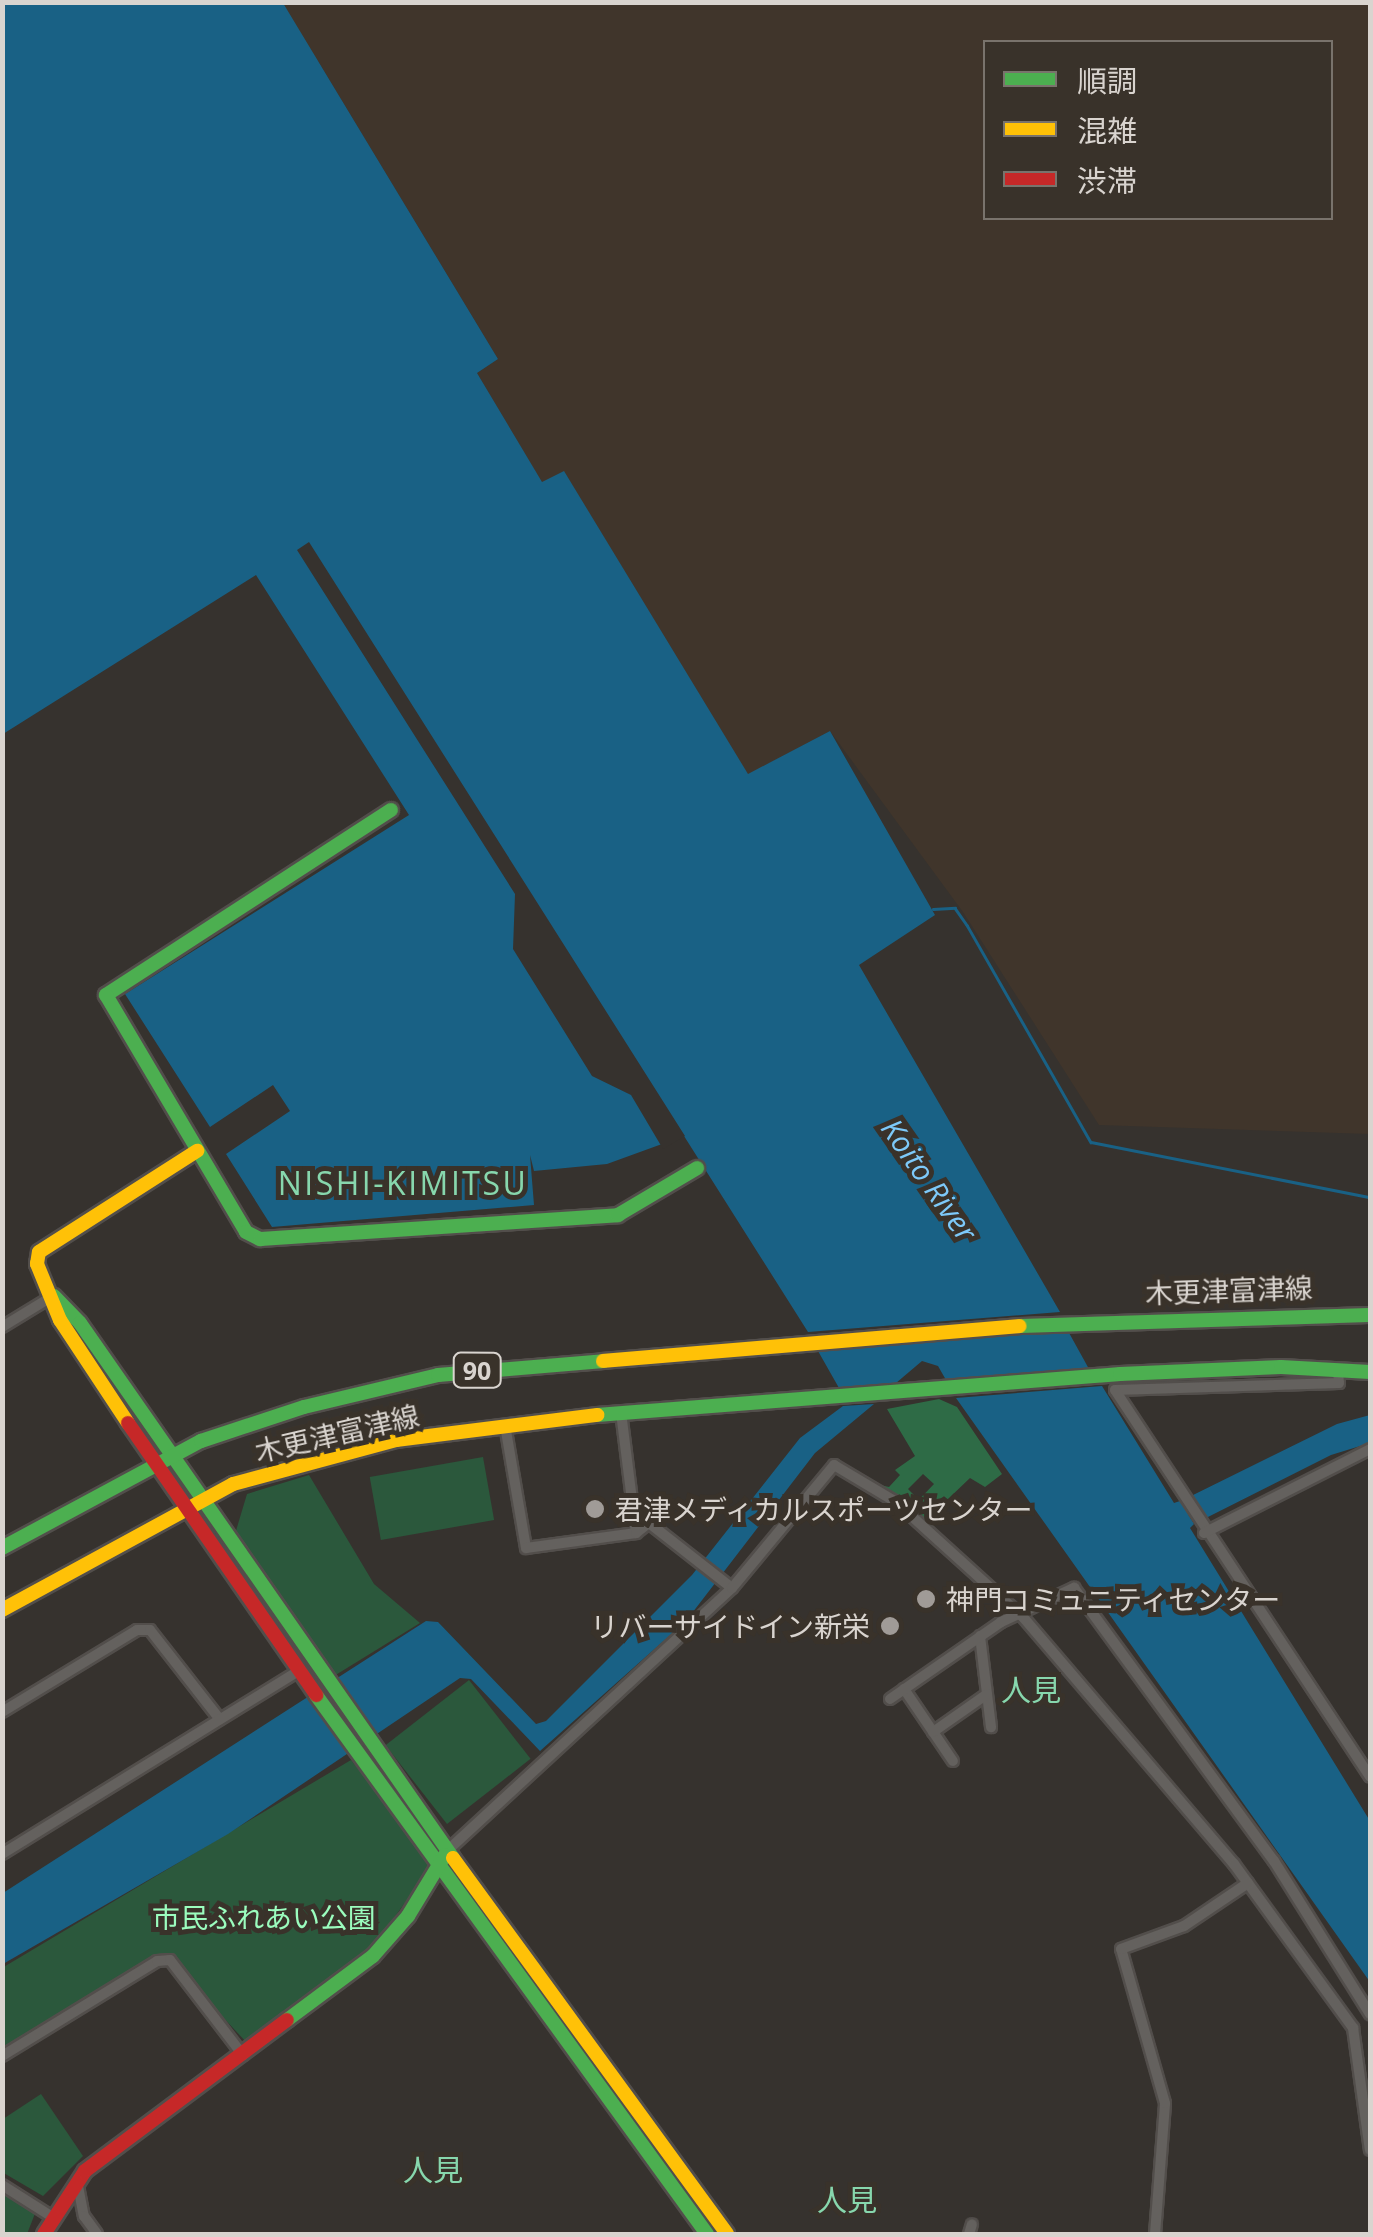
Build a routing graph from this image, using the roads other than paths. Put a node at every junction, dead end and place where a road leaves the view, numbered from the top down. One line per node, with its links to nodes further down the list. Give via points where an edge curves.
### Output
1 (391, 810): 2 (street, via 106,994)
2 (197, 1151): 3 (street, via 246,1232 260,1239 618,1216); 4 (street, via 42,1249 37,1264)
3 (697, 1168)
4 (53, 1296): 6 (street); 12 (street, via 80,1323); 13 (street, via 60,1320)
5 (1370, 1314): 12 (street, 木更津富津線 / 90, via 1090,1320 438,1374 304,1407)
6 (2, 1327)
7 (1338, 1370): 8 (street, 90); 9 (street, 木更津富津線 / 90, via 1120,1374); 16 (street, via 1339,1384 1115,1390)
8 (1370, 1372)
9 (621, 1412): 10 (street, 木更津富津線 / 90); 17 (street)
10 (505, 1425): 14 (street, 木更津富津線 / 90, via 336,1453); 17 (street, via 526,1548)
11 (1370, 1450): 16 (street)
12 (167, 1456): 13 (street, 木更津富津線 / 90); 14 (street)
13 (152, 1462): 15 (street); 18 (street, 木更津富津線 / 90)
14 (197, 1500): 15 (street, 木更津富津線 / 90); 24 (street)
15 (181, 1508): 20 (street, 木更津富津線 / 90); 23 (street)
16 (1202, 1530): 33 (street)
17 (636, 1533): 19 (street, via 650,1524)
18 (2, 1548)
19 (728, 1586): 21 (street, via 834,1465 896,1502); 35 (street)
20 (2, 1610)
21 (1023, 1617): 22 (street); 36 (street); 37 (street, via 1074,1588 1274,1861)
22 (980, 1636): 25 (street); 26 (street)
23 (298, 1670): 24 (street); 29 (street)
24 (316, 1684): 35 (street)
25 (904, 1689): 27 (street); 31 (street)
26 (987, 1694): 30 (street); 31 (street)
27 (890, 1698)
28 (2, 1712): 29 (street, via 137,1630 150,1630)
29 (218, 1718): 34 (street)
30 (991, 1727)
31 (933, 1732): 32 (street)
32 (953, 1761)
33 (1370, 1776)
34 (2, 1854)
35 (444, 1856): 38 (street, via 373,1956); 46 (street); 47 (street)
36 (1248, 1883): 40 (street, via 1354,2028); 48 (street, via 1184,1926 1121,1948 1165,2103)
37 (1370, 2014)
38 (242, 2055): 39 (street, via 170,1960 157,1961); 41 (street)
39 (2, 2056)
40 (1370, 2150)
41 (78, 2181): 43 (street); 45 (street, via 84,2216)
42 (2, 2185): 43 (street)
43 (54, 2218): 44 (street)
44 (44, 2234)
45 (97, 2234)
46 (707, 2234)
47 (727, 2234)
48 (1156, 2234)

